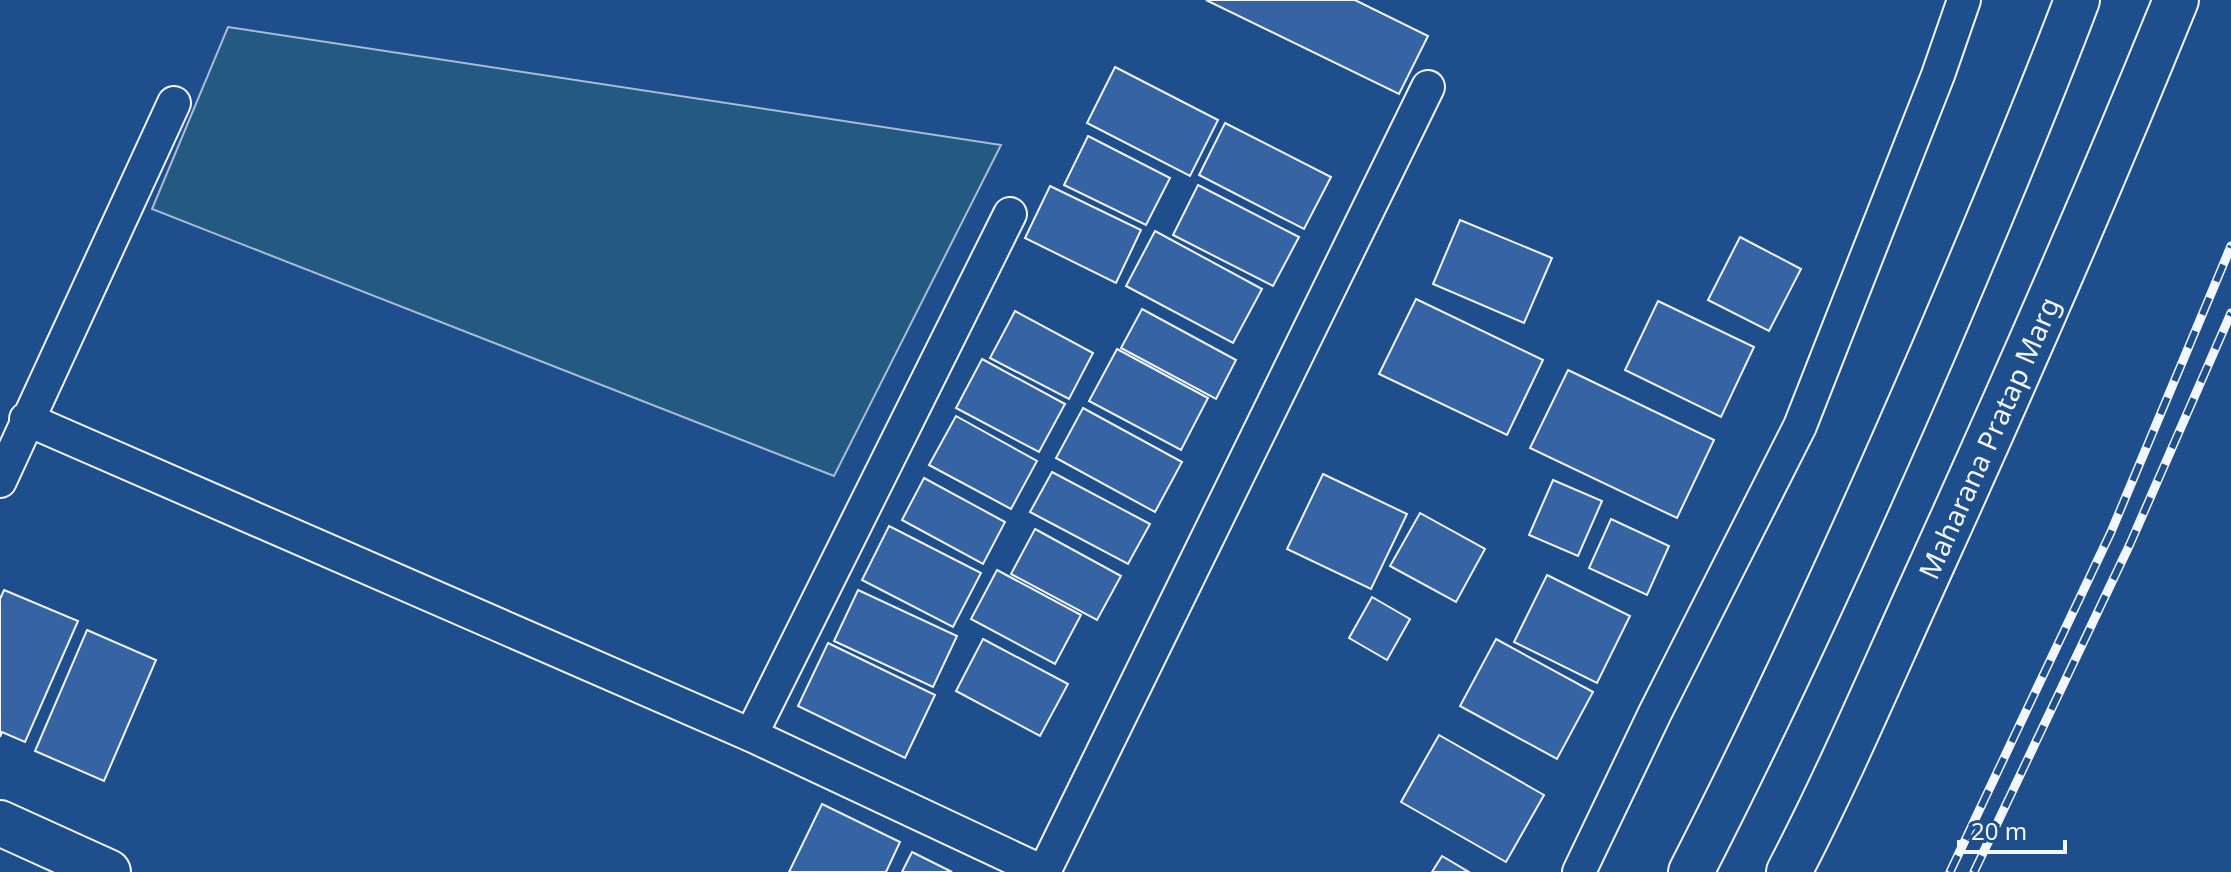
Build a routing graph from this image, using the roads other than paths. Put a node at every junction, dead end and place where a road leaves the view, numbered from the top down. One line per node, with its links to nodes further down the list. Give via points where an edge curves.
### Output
1 (1964, 0): 13 (street, via 1800,426)
2 (2077, 0): 14 (main road, via 2032,121 1888,456)
3 (2176, 0): 15 (main road, Maharana Pratap Marg, via 1958,507)
4 (1428, 87): 12 (street)
5 (174, 103): 7 (street)
6 (1010, 214): 9 (street)
7 (26, 419): 8 (street); 9 (street)
8 (0, 481)
9 (751, 735): 12 (street)
10 (0, 823): 11 (main road)
11 (108, 872)
12 (1043, 872)
13 (1579, 872)
14 (1691, 872)
15 (1789, 872)

